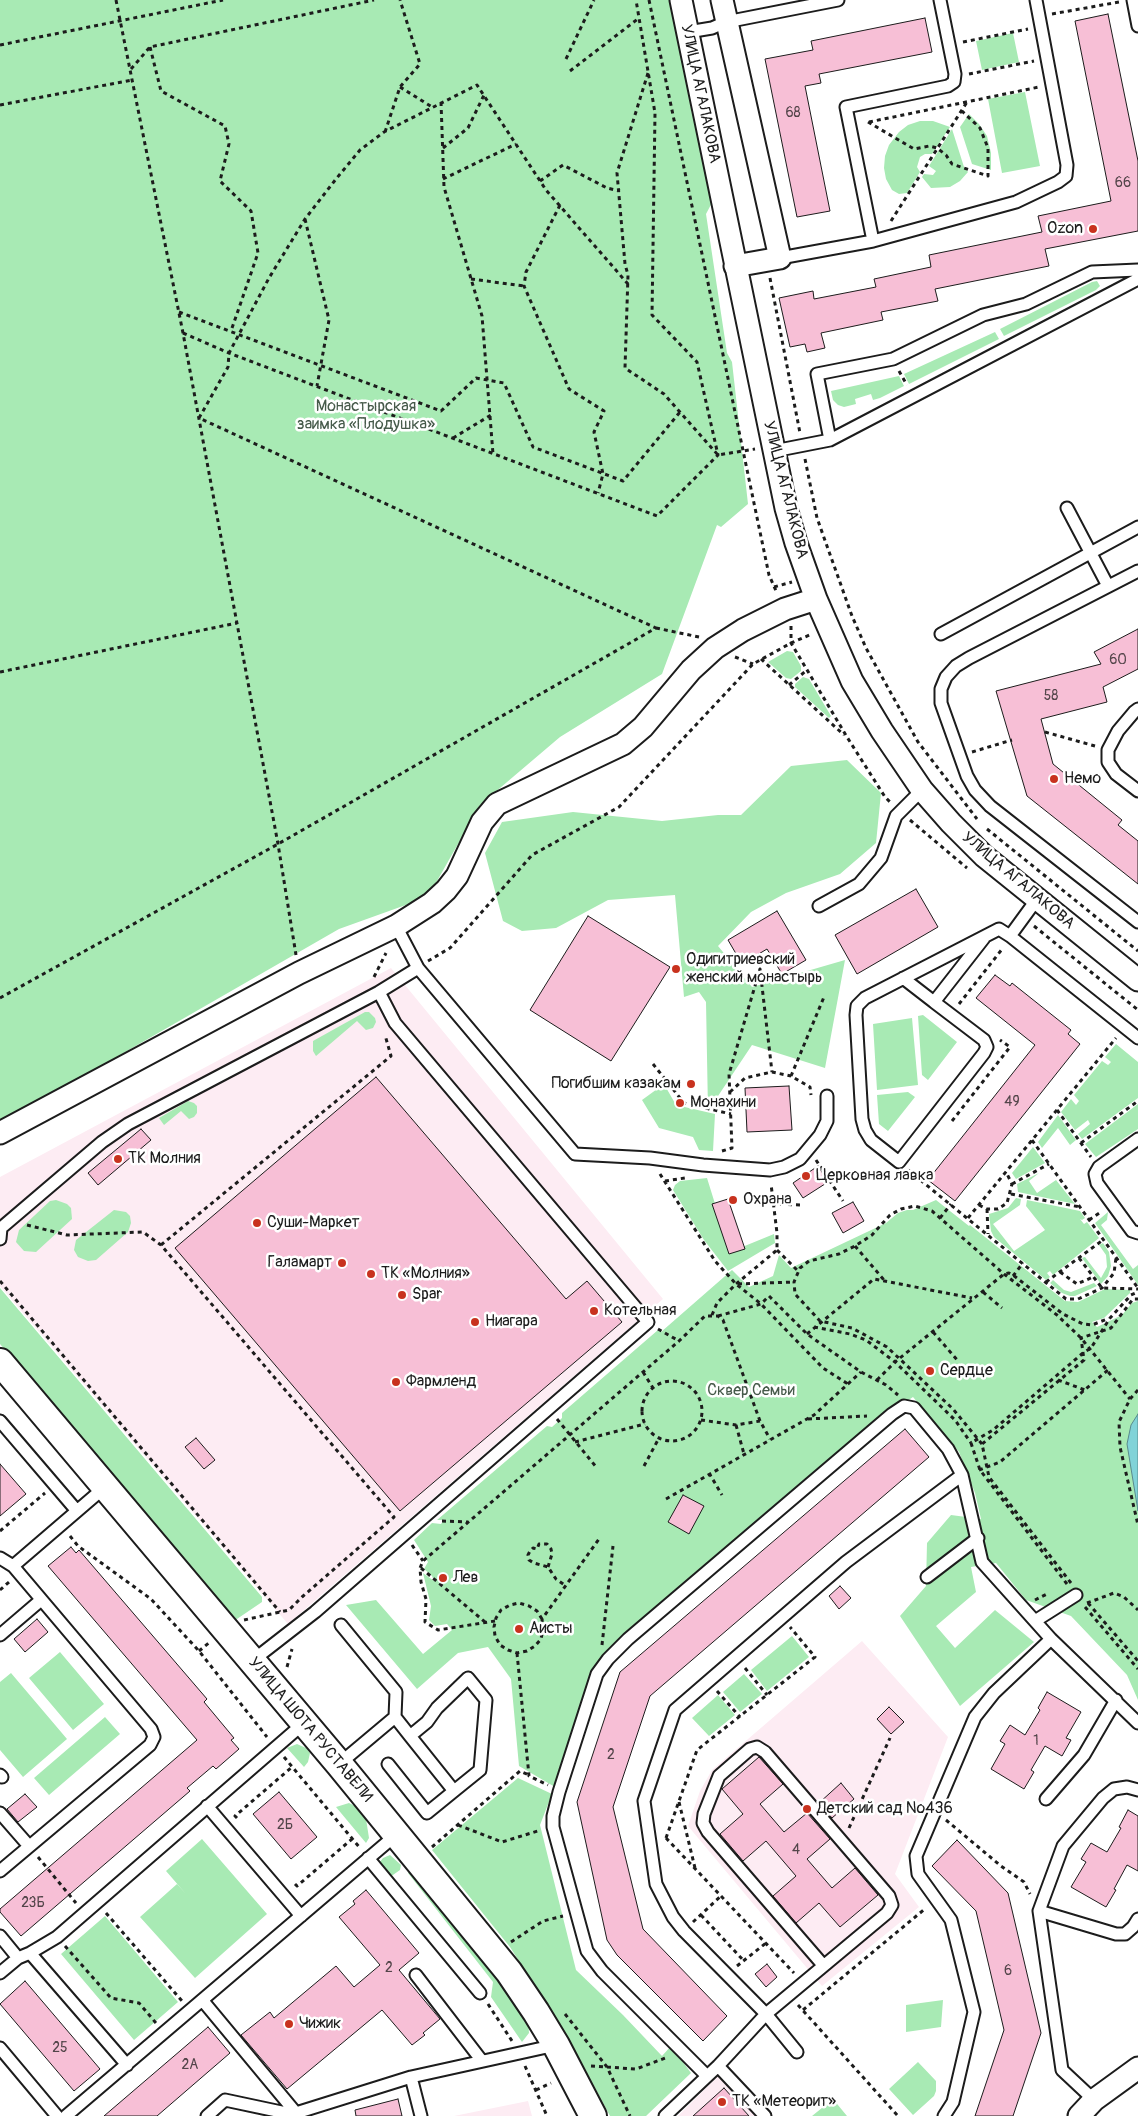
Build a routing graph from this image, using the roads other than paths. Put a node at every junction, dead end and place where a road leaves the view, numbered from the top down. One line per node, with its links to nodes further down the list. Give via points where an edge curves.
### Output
1 (681, 0): 9 (street, УЛИЦА АГАЛАКОВА)
2 (722, 0): 7 (street)
3 (838, 0): 7 (lane)
4 (940, 0): 10 (lane, via 954,82 948,86 846,107)
5 (1036, 0): 10 (lane, via 1067,165 1066,176 1016,202)
6 (1133, 0): 8 (lane)
7 (726, 22): 9 (lane); 11 (street)
8 (1138, 26)
9 (688, 32): 12 (street, УЛИЦА АГАЛАКОВА)
10 (876, 241): 11 (lane)
11 (773, 259): 12 (street)
12 (735, 266): 16 (street, УЛИЦА АГАЛАКОВА)
13 (1138, 270): 15 (lane, via 1092,272 1026,304 983,315 893,359 817,374)
14 (1138, 279): 15 (lane)
15 (830, 440): 16 (lane)
16 (773, 448): 22 (street, УЛИЦА АГАЛАКОВА, via 796,544)
17 (1067, 508): 19 (lane)
18 (1138, 527): 19 (lane)
19 (1090, 553): 21 (lane); 23 (lane)
20 (1138, 570): 21 (lane)
21 (1108, 586): 29 (lane, via 956,666 941,689 941,703 971,783 990,806)
22 (816, 599): 25 (street, УЛИЦА АГАЛАКОВА, via 852,681); 30 (street, via 785,609 715,648 691,670 643,727 623,744 497,804 482,822 457,876 446,890)
23 (941, 634)
24 (1138, 709): 26 (lane, via 1118,731 1108,750 1108,762 1116,774)
25 (922, 790): 27 (street, УЛИЦА АГАЛАКОВА, via 984,856); 28 (lane, via 896,816 881,858 859,884)
26 (1138, 791)
27 (1036, 899): 31 (lane); 35 (street, УЛИЦА АГАЛАКОВА)
28 (819, 906)
29 (1138, 922)
30 (396, 926): 33 (lane); 40 (street, via 299,973)
31 (1010, 936): 32 (lane, via 999,929); 38 (lane)
32 (984, 938): 34 (lane); 37 (lane)
33 (418, 968): 36 (lane); 39 (lane, via 575,1154 770,1170 784,1167 800,1159 820,1135 827,1121)
34 (903, 978): 37 (lane); 37 (lane, via 865,998 856,1015 865,1130 871,1140 899,1162 987,1047 984,1040)
35 (1138, 980)
36 (379, 992): 43 (lane, via 128,1124 102,1142 1,1228); 59 (lane, via 395,1023 648,1322 300,1624)
37 (934, 1002)
38 (1138, 1038)
39 (828, 1096)
40 (0, 1133)
41 (1138, 1140): 42 (lane, via 1099,1167 1095,1174 1097,1182 1132,1231)
42 (1138, 1233)
43 (0, 1239)
44 (0, 1362): 47 (street, УЛИЦА ШОТА РУСТАВЕЛИ)
45 (0, 1421): 48 (lane)
46 (962, 1475): 49 (lane); 87 (lane, via 846,1562 675,1710 644,1801 656,1884 684,1931); 95 (lane, via 948,1449 914,1408 904,1406 628,1639 597,1674 553,1816 576,1913 587,1951 602,1971)
47 (105, 1488): 48 (lane); 59 (street, УЛИЦА ШОТА РУСТАВЕЛИ)
48 (77, 1511): 51 (lane)
49 (978, 1538): 52 (lane); 55 (lane, via 982,1562)
50 (0, 1558): 51 (lane)
51 (13, 1566): 54 (lane)
52 (927, 1577)
53 (1078, 1593): 55 (lane)
54 (42, 1600): 57 (lane); 73 (lane, via 151,1729 154,1737 150,1745)
55 (1035, 1622): 58 (lane)
56 (341, 1625): 61 (lane, via 396,1692)
57 (0, 1635)
58 (1051, 1640): 60 (lane); 107 (lane, via 994,1693 976,1717 916,1856 918,1874 951,1920 974,2012 953,2102)
59 (252, 1661): 63 (street, УЛИЦА ШОТА РУСТАВЕЛИ)
60 (1116, 1700): 62 (lane); 69 (lane, via 1084,1755)
61 (395, 1718): 64 (lane); 65 (lane)
62 (1138, 1723)
63 (304, 1724): 65 (street, УЛИЦА ШОТА РУСТАВЕЛИ); 70 (lane)
64 (410, 1736): 68 (lane); 68 (lane, via 468,1678 486,1700 480,1770)
65 (339, 1764): 72 (street, УЛИЦА ШОТА РУСТАВЕЛИ)
66 (388, 1764): 68 (lane, via 427,1813)
67 (1138, 1790): 76 (lane, via 1127,1787 1114,1789 1063,1846)
68 (454, 1791)
69 (1046, 1799)
70 (207, 1806): 77 (lane); 80 (lane, via 57,1936)
71 (0, 1812): 73 (lane)
72 (396, 1834): 74 (lane); 88 (street, УЛИЦА ШОТА РУСТАВЕЛИ, via 509,1972)
73 (30, 1846): 75 (lane)
74 (368, 1858): 77 (lane); 85 (lane)
75 (0, 1871)
76 (1039, 1910): 78 (lane, via 1116,1934 1125,1934); 97 (lane, via 1062,2070)
77 (301, 1916): 86 (lane)
78 (1138, 1919)
79 (0, 1936): 81 (lane)
80 (30, 1953): 81 (lane); 92 (lane)
81 (18, 1958): 83 (lane)
82 (823, 1966): 82 (lane, via 887,1913 892,1905 889,1896 765,1752 757,1747 750,1749 719,1776 703,1823); 87 (lane)
83 (0, 1973)
84 (416, 1975): 91 (lane)
85 (480, 1993)
86 (203, 2001): 92 (lane); 99 (lane)
87 (766, 2014): 90 (lane); 93 (lane)
88 (556, 2045): 91 (lane); 104 (street, УЛИЦА ШОТА РУСТАВЕЛИ)
89 (0, 2048): 100 (lane)
90 (797, 2052)
91 (482, 2061): 96 (lane)
92 (126, 2065): 98 (lane)
93 (718, 2066): 95 (lane); 106 (lane)
94 (1138, 2068): 97 (street)
95 (707, 2076): 105 (lane)
96 (411, 2077): 99 (lane); 103 (lane)
97 (1089, 2110)
98 (80, 2112): 101 (lane)
99 (296, 2113): 102 (lane, via 225,2100)
100 (57, 2116)
101 (66, 2116)
102 (207, 2116)
103 (422, 2116)
104 (593, 2116)
105 (665, 2116)
106 (765, 2116)
107 (944, 2116)

